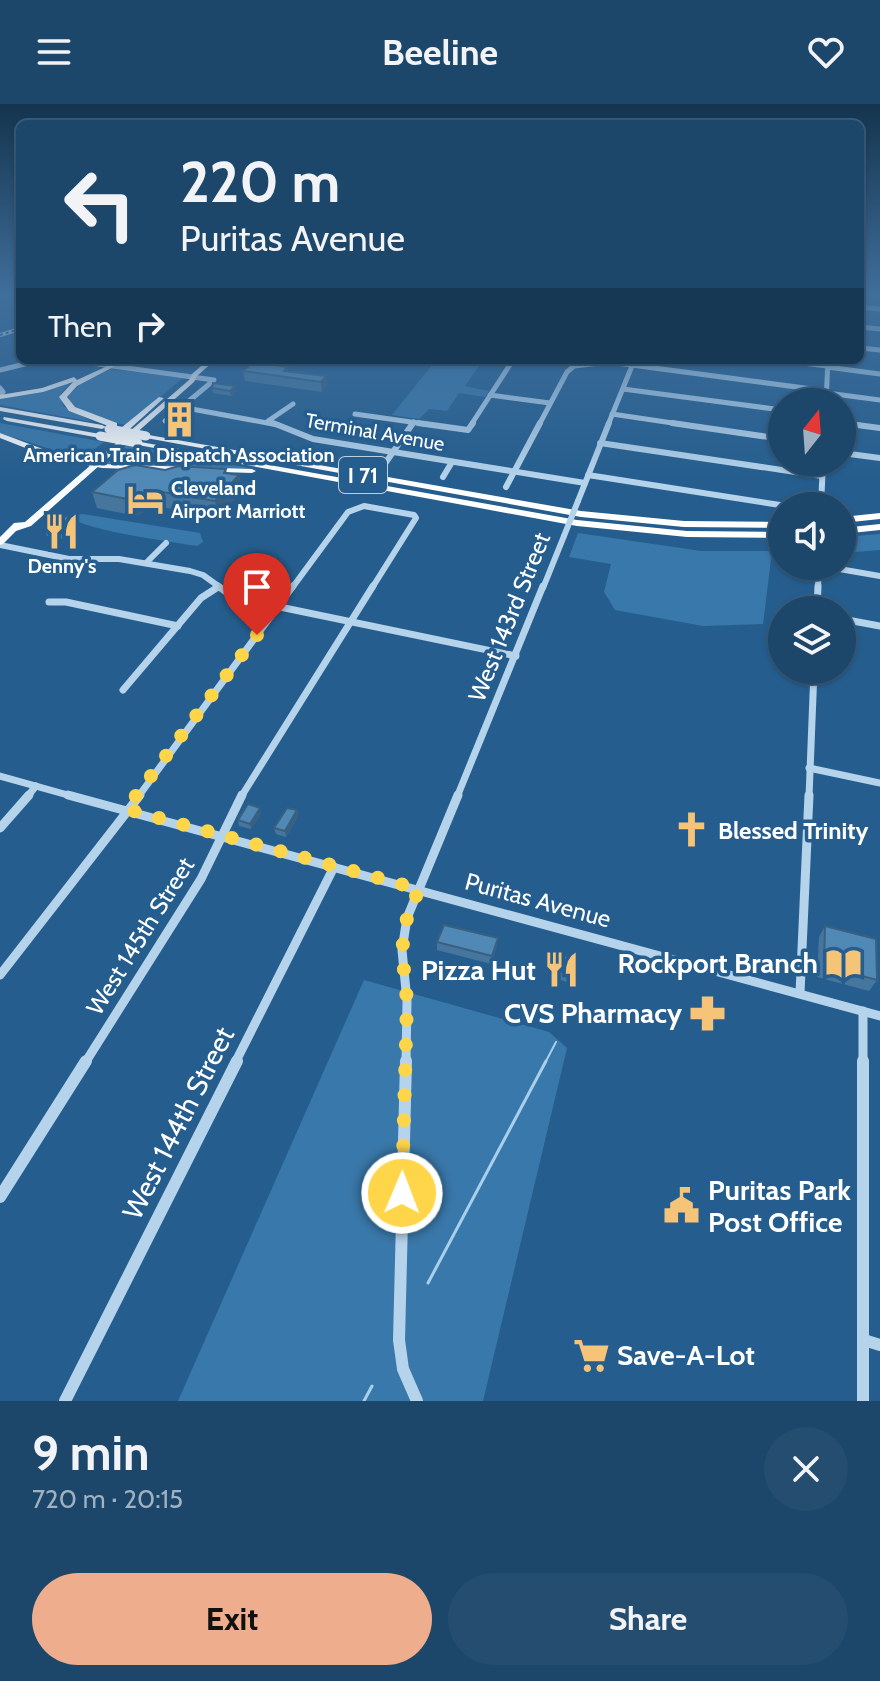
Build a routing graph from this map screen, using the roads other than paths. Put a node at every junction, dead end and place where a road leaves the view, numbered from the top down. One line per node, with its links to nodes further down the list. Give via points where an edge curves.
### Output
1 (25, 364): 11 (street)
2 (106, 364): 19 (highway, via 50,388)
3 (106, 364): 34 (highway, via 63,397 72,409)
4 (115, 364): 13 (street)
5 (207, 364): 13 (main road)
6 (510, 364): 18 (street)
7 (582, 364): 22 (street, via 567,372)
8 (633, 364): 17 (street, West 143rd Street)
9 (647, 364): 15 (street)
10 (827, 364): 12 (street); 16 (street)
11 (0, 370)
12 (880, 374)
13 (194, 375): 24 (street, via 215,381); 43 (main road)
14 (0, 388): 19 (street)
15 (801, 388)
16 (827, 388)
17 (623, 389): 25 (street); 28 (street, West 143rd Street)
18 (490, 395): 22 (street); 32 (street, via 468,430)
19 (0, 396)
20 (856, 396): 21 (street)
21 (880, 400)
22 (550, 403): 46 (street)
23 (293, 404): 31 (street)
24 (181, 407): 30 (street); 31 (street, Terminal Avenue)
25 (768, 408)
26 (0, 409): 34 (highway, I 71)
27 (355, 414): 32 (street)
28 (612, 414): 37 (street); 38 (street, West 143rd Street)
29 (0, 417): 54 (highway, I 71, bridge)
30 (165, 421)
31 (268, 421): 39 (street, Terminal Avenue, via 313,439)
32 (414, 422): 39 (street)
33 (856, 425): 35 (street)
34 (111, 427): 57 (highway, I 71, bridge, via 581,514 684,524)
35 (880, 428)
36 (0, 435): 43 (highway)
37 (768, 437)
38 (600, 443): 45 (street); 47 (street, West 143rd Street)
39 (392, 452): 42 (street, Terminal Avenue); 44 (street)
40 (856, 455): 41 (street)
41 (880, 458)
42 (452, 462): 46 (street, Terminal Avenue); 49 (street)
43 (90, 464): 54 (highway, via 251,471); 62 (main road)
44 (382, 468)
45 (768, 468)
46 (515, 472): 50 (street, Terminal Avenue); 51 (street)
47 (588, 475): 50 (street, West 143rd Street); 53 (street)
48 (822, 476): 52 (street)
49 (443, 477)
50 (585, 483): 73 (street, West 143rd Street, bridge)
51 (506, 487)
52 (821, 492)
53 (768, 503)
54 (513, 513): 60 (highway, I 71, via 660,533)
55 (880, 516): 56 (highway)
56 (856, 519)
57 (768, 525)
58 (880, 527): 59 (highway)
59 (856, 530)
60 (768, 535)
61 (166, 543): 63 (street)
62 (0, 544): 63 (street, via 69,559)
63 (146, 563): 66 (street, via 203,575)
64 (856, 572): 65 (street)
65 (880, 576)
66 (218, 587): 68 (street); 71 (street)
67 (49, 602): 71 (street)
68 (278, 607): 69 (street); 69 (street, West 145th Street, via 348,512 359,506 383,508 416,518); 80 (street)
69 (350, 621): 73 (street); 82 (street, West 145th Street)
70 (856, 622): 72 (street)
71 (178, 626): 75 (street)
72 (880, 626)
73 (516, 656): 84 (street, West 143rd Street)
74 (813, 684): 76 (street)
75 (123, 690)
76 (809, 768): 78 (street); 86 (street)
77 (0, 776): 79 (street, Puritas Avenue)
78 (880, 783)
79 (36, 786): 80 (street, Puritas Avenue); 81 (street)
80 (126, 809): 82 (street, Puritas Avenue); 85 (street)
81 (0, 828)
82 (222, 836): 83 (street, Puritas Avenue); 89 (street, West 145th Street, via 201,879)
83 (334, 867): 84 (street, Puritas Avenue); 92 (street, West 144th Street)
84 (419, 889): 86 (street, Puritas Avenue); 93 (street, West 143rd Street, via 402,950 407,1001 399,1340 403,1369)
85 (0, 975)
86 (800, 993): 87 (street, Puritas Avenue)
87 (863, 1011): 88 (street, Puritas Avenue); 90 (street)
88 (880, 1016)
89 (0, 1197)
90 (864, 1340): 91 (street); 94 (street)
91 (880, 1345)
92 (65, 1401)
93 (417, 1401)
94 (863, 1401)

